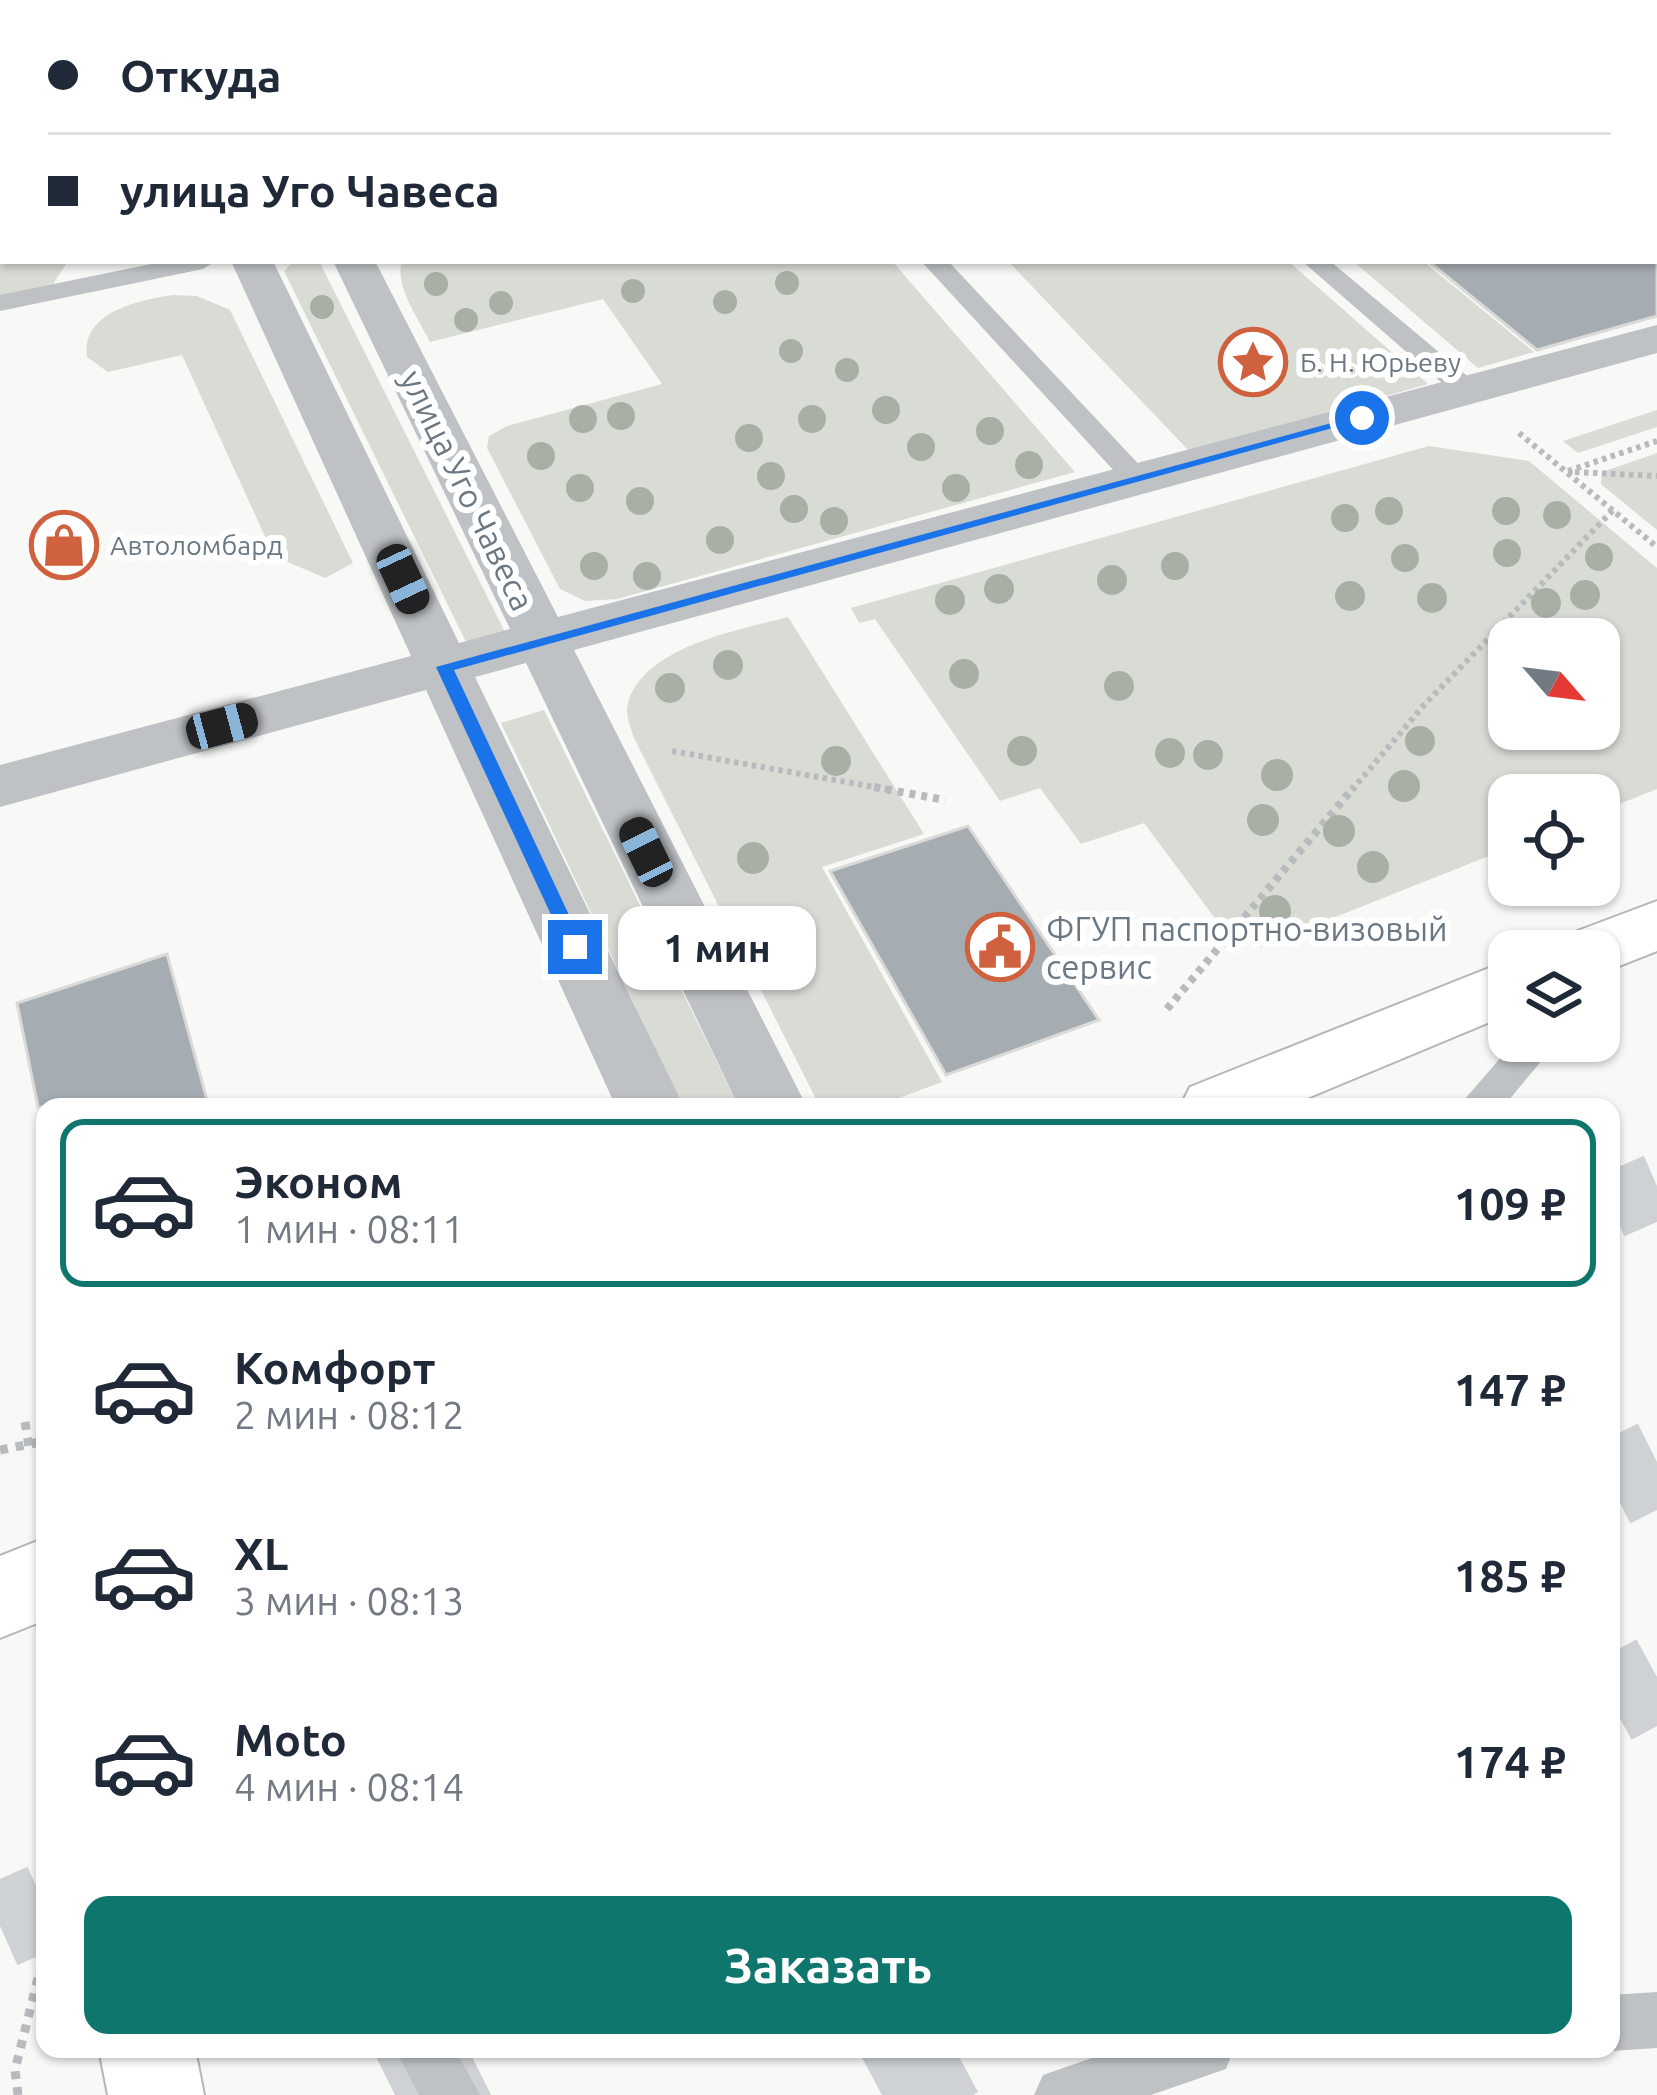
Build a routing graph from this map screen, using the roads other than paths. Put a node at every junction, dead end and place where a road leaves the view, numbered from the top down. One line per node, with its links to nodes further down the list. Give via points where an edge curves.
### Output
1 (188, 264): 6 (lane)
2 (254, 264): 11 (street)
3 (356, 264): 10 (street, улица Уго Чавеса)
4 (937, 264): 9 (lane)
5 (1319, 264): 8 (lane)
6 (0, 303)
7 (1657, 339): 8 (street)
8 (1467, 390): 9 (street)
9 (1137, 479): 10 (street)
10 (541, 640): 11 (street); 19 (street, улица Уго Чавеса)
11 (444, 667): 12 (street); 18 (street)
12 (0, 786)
13 (1657, 926): 14 (main road); 15 (lane)
14 (1620, 941)
15 (1620, 956)
16 (1488, 995): 20 (main road)
17 (1520, 1062): 21 (lane)
18 (646, 1098)
19 (769, 1098)
20 (1236, 1098)
21 (1486, 1098)
22 (36, 1583): 23 (main road)
23 (0, 1598)
24 (1657, 2020): 25 (lane)
25 (1620, 2022)
26 (149, 2058): 29 (main road)
27 (429, 2058): 30 (lane)
28 (1178, 2058): 31 (lane)
29 (156, 2095)
30 (452, 2095)
31 (1063, 2095)

